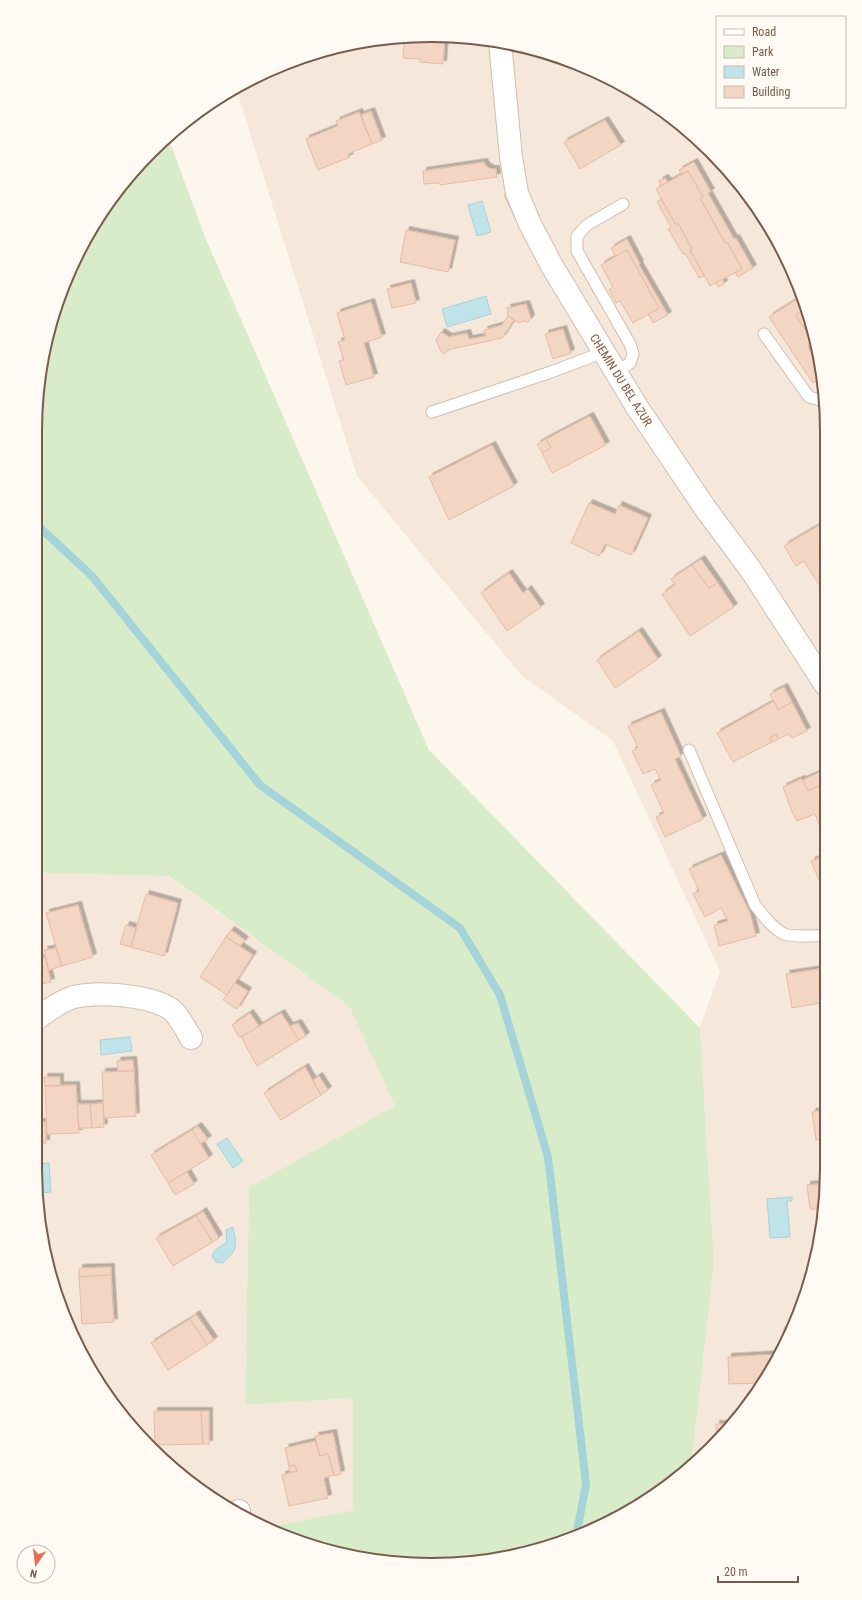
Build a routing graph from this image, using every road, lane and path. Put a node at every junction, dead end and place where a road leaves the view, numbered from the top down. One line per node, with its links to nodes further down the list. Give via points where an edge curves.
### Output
1 (501, 48): 4 (street, CHEMIN DU BEL AZUR, via 517,193 552,266)
2 (624, 204): 5 (lane, via 587,225 577,236 577,251 630,344 633,354 630,363)
3 (764, 334): 6 (lane, via 810,397)
4 (604, 352): 5 (street, CHEMIN DU BEL AZUR); 7 (lane)
5 (616, 372): 8 (street, CHEMIN DU BEL AZUR, via 637,407 751,570)
6 (818, 399)
7 (432, 412)
8 (820, 676)
9 (688, 750): 10 (lane, via 755,905 766,919 785,934)
10 (820, 935)
11 (42, 1014): 12 (street, via 73,997 112,994 145,999 173,1011)
12 (191, 1038)

